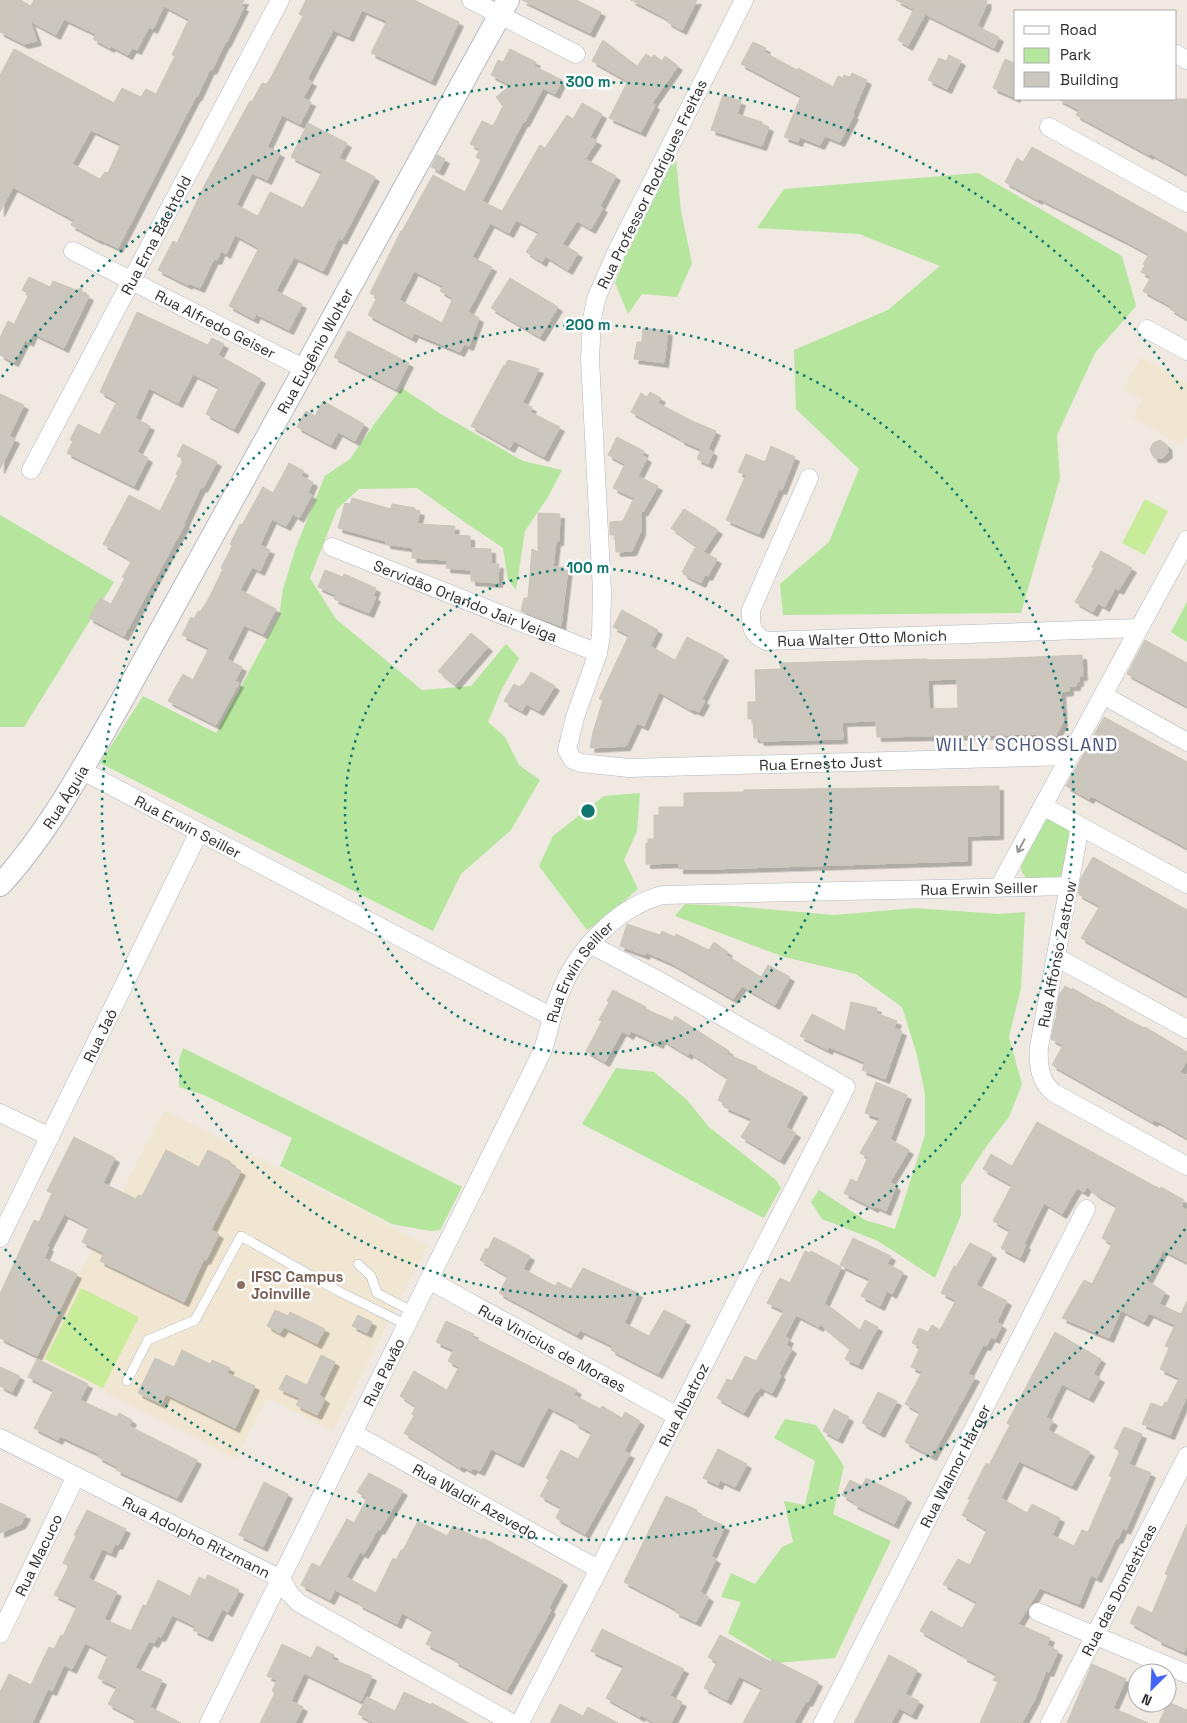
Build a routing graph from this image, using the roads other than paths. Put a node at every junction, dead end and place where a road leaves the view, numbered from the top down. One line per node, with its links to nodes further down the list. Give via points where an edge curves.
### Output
1 (280, 0): 9 (street, Rua Erna Bachtold)
2 (471, 0): 4 (street)
3 (744, 0): 18 (street, Rua Professor Rodrigues Freitas, via 596,299 590,359 602,590)
4 (504, 7): 5 (street); 12 (street, Rua Eugênio Wolter)
5 (576, 54)
6 (1049, 127): 7 (street)
7 (1187, 202)
8 (73, 250): 9 (street, Rua Alfredo Geiser)
9 (131, 280): 12 (street, Rua Alfredo Geiser); 13 (street, Rua Erna Bachtold)
10 (1147, 329): 11 (street)
11 (1187, 351)
12 (305, 369): 20 (street, Rua Eugênio Wolter)
13 (31, 470)
14 (809, 478): 17 (street, Rua Walter Otto Monich, via 752,610 751,626 756,636 766,641)
15 (1187, 540): 17 (street)
16 (332, 547): 18 (street, Servidão Orlando Jair Veiga)
17 (1139, 628): 19 (street)
18 (598, 653): 23 (street, Rua Professor Rodrigues Freitas, via 569,735 567,750)
19 (1103, 695): 21 (street); 22 (street)
20 (122, 702): 24 (street, Rua Águia)
21 (1187, 742)
22 (1070, 756): 23 (street, Rua Ernesto Just, via 664,767 597,766); 25 (street)
23 (573, 760)
24 (81, 770): 27 (street, Rua Erwin Seiller); 29 (street, Rua Águia, via 34,843)
25 (1043, 806): 26 (street); 31 (street, one-way to 31)
26 (1080, 826): 28 (street); 30 (street, Rua Affonso Zastrow)
27 (199, 832): 34 (street, Rua Erwin Seiller); 37 (street, Rua Jaó)
28 (1187, 884)
29 (0, 885)
30 (1069, 886): 31 (street, Rua Erwin Seiller); 33 (street, Rua Affonso Zastrow)
31 (999, 887): 32 (street, Rua Erwin Seiller, via 663,895 649,898 629,910)
32 (590, 944): 34 (street, Rua Erwin Seiller, via 566,978); 45 (street, Rua Albatroz, via 846,1087)
33 (1056, 957): 35 (street); 38 (street, Rua Affonso Zastrow, via 1038,1056 1048,1089)
34 (552, 1017): 42 (street, Rua Pavão, via 542,1052)
35 (1187, 1029)
36 (0, 1113): 37 (street)
37 (50, 1137): 40 (street, Rua Jaó)
38 (1187, 1166)
39 (1086, 1210): 59 (street, Rua Walmor Harger)
40 (0, 1238)
41 (358, 1264): 43 (lane, via 371,1276 377,1293)
42 (429, 1280): 43 (street, Rua Pavão); 45 (street, Rua Vinícius de Moraes)
43 (410, 1318): 44 (lane, via 340,1292 241,1236 195,1320 148,1340); 46 (street, Rua Pavão)
44 (127, 1381)
45 (677, 1416): 50 (street, Rua Albatroz)
46 (353, 1433): 50 (street, Rua Waldir Azevedo); 51 (street, Rua Pavão)
47 (0, 1438): 49 (street, Rua Adolpho Ritzmann)
48 (1187, 1456): 54 (street, Rua das Domésticas)
49 (76, 1476): 51 (street, Rua Adolpho Ritzmann); 53 (street, Rua Macuco)
50 (598, 1569): 58 (street, Rua Albatroz)
51 (280, 1578): 56 (street, Rua Pavão); 57 (street, Rua Adolpho Ritzmann, via 298,1602)
52 (1038, 1612): 54 (street)
53 (0, 1634)
54 (1095, 1636): 55 (street); 60 (street, Rua das Domésticas)
55 (1187, 1674)
56 (209, 1723)
57 (512, 1723)
58 (520, 1723)
59 (823, 1723)
60 (1050, 1723)

